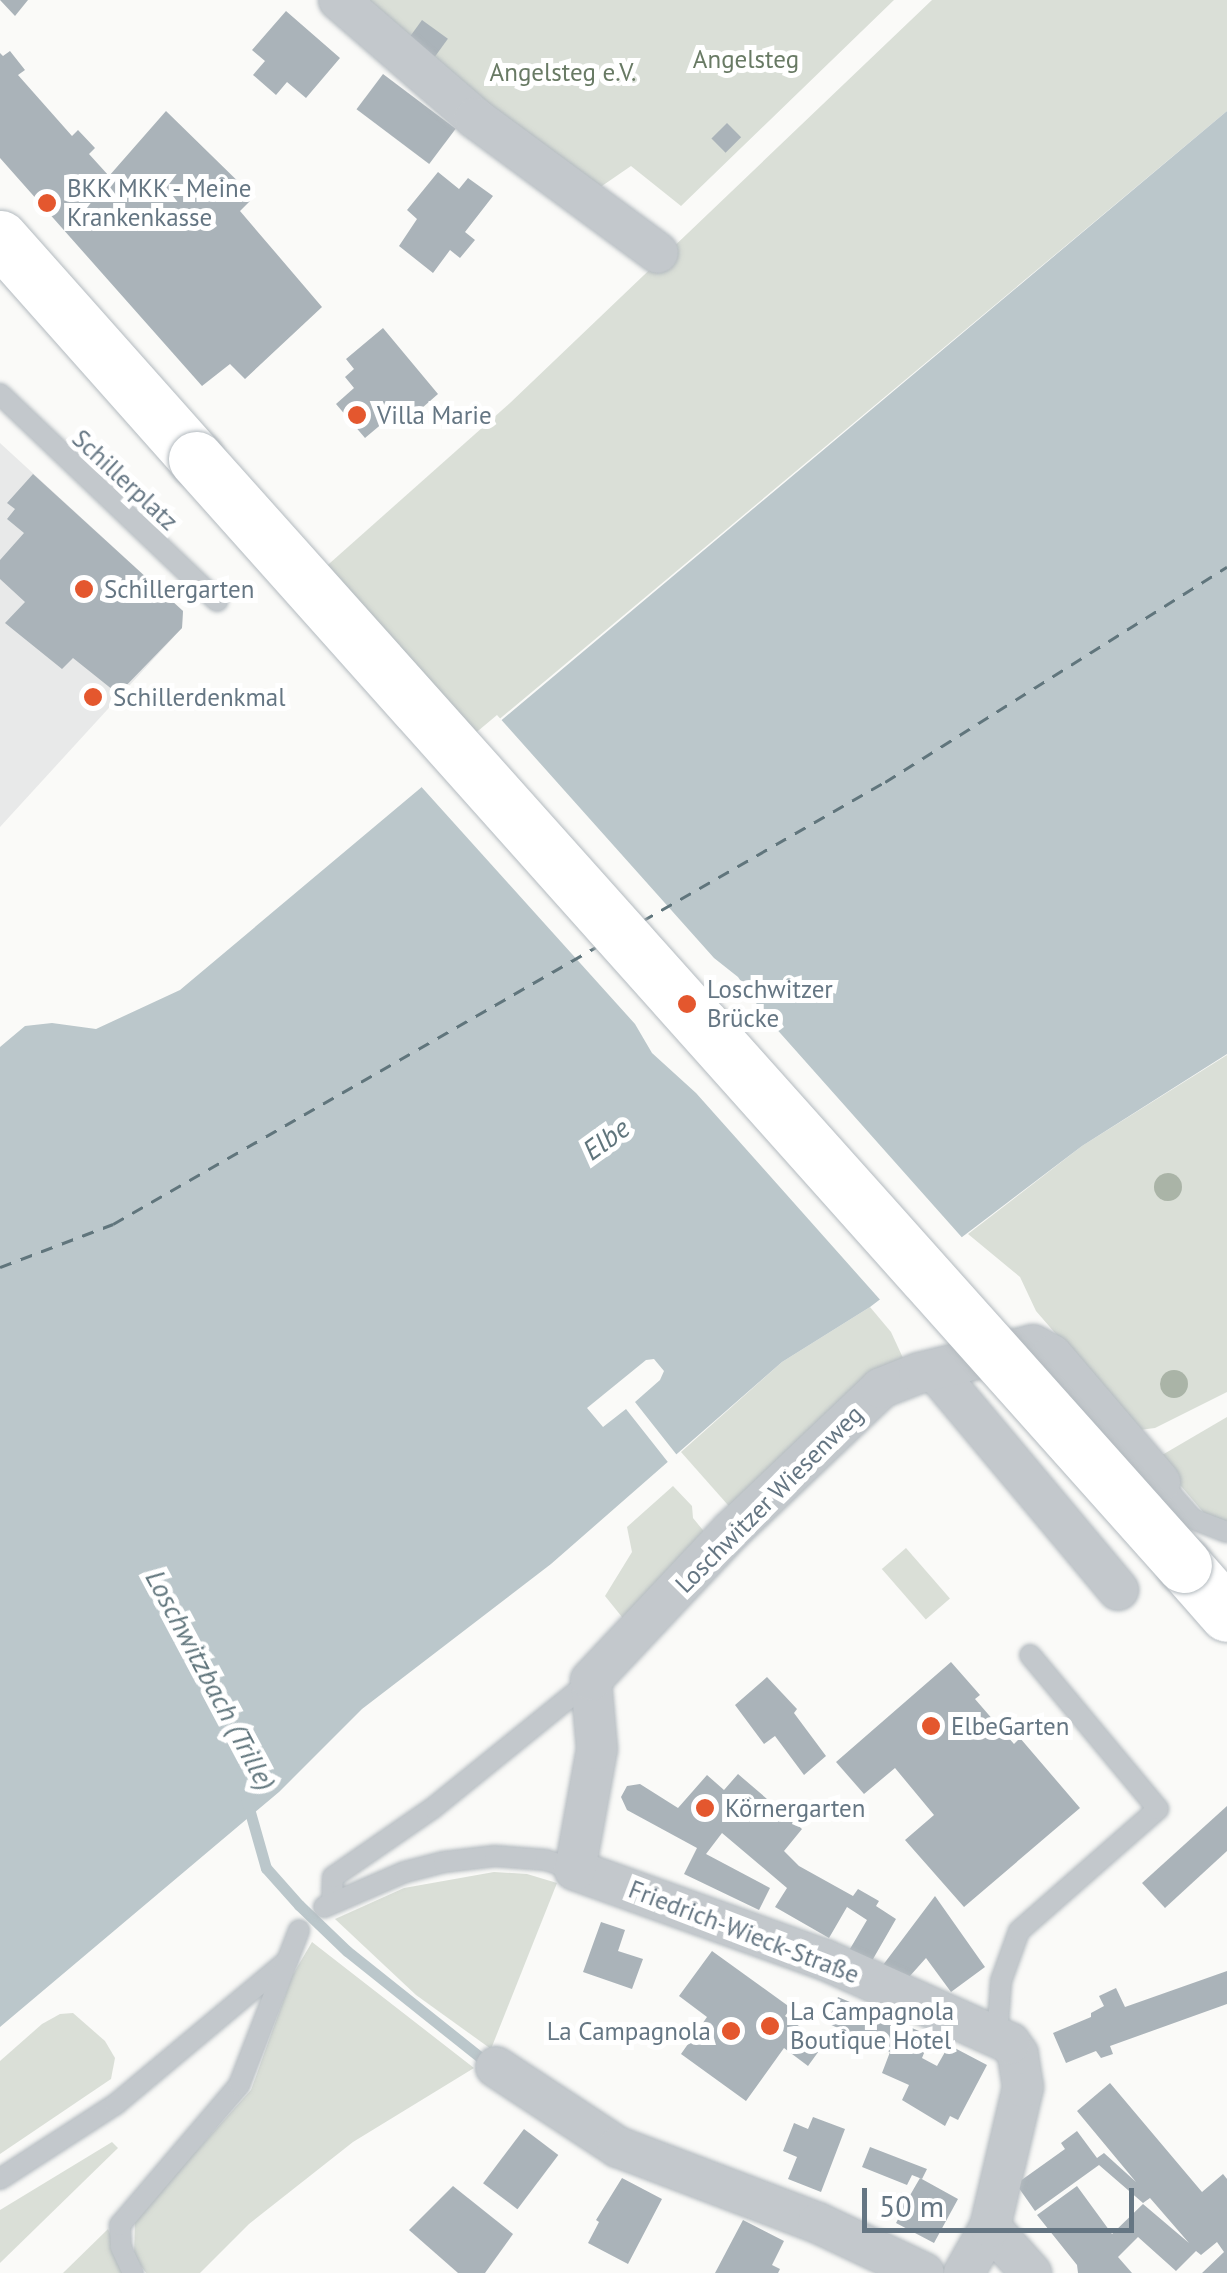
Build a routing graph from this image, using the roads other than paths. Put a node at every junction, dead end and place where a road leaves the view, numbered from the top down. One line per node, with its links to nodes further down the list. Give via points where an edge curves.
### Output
1 (339, 0): 3 (street, via 475,118)
2 (0, 238): 10 (main road, bridge)
3 (658, 253)
4 (0, 394): 5 (lane, Schillerplatz)
5 (218, 601)
6 (936, 1372): 7 (street, Loschwitzer Wiesenweg, via 1033,1344 1140,1437); 9 (street); 12 (street, Loschwitzer Wiesenweg, via 881,1388 731,1531)
7 (1160, 1482): 8 (lane, Loschwitzer Wiesenweg, via 1193,1519)
8 (1227, 1532)
9 (1118, 1590)
10 (1227, 1614)
11 (1030, 1656): 16 (lane, via 1158,1808 1019,1932 1001,1981)
12 (592, 1680): 13 (street, via 597,1749); 13 (lane, via 449,1796 333,1877 328,1905 444,1862 495,1856)
13 (575, 1870): 16 (street, Friedrich-Wieck-Straße, via 825,1960)
14 (299, 1930): 15 (lane)
15 (290, 1958): 18 (lane, via 116,2104); 20 (lane, via 239,2084 120,2226)
16 (996, 2037): 19 (street, via 1018,2054 1023,2087)
17 (496, 2068): 21 (street, via 618,2146 818,2222)
18 (0, 2179)
19 (990, 2227): 22 (street); 23 (street)
20 (133, 2273)
21 (924, 2273)
22 (964, 2273)
23 (1031, 2273)

